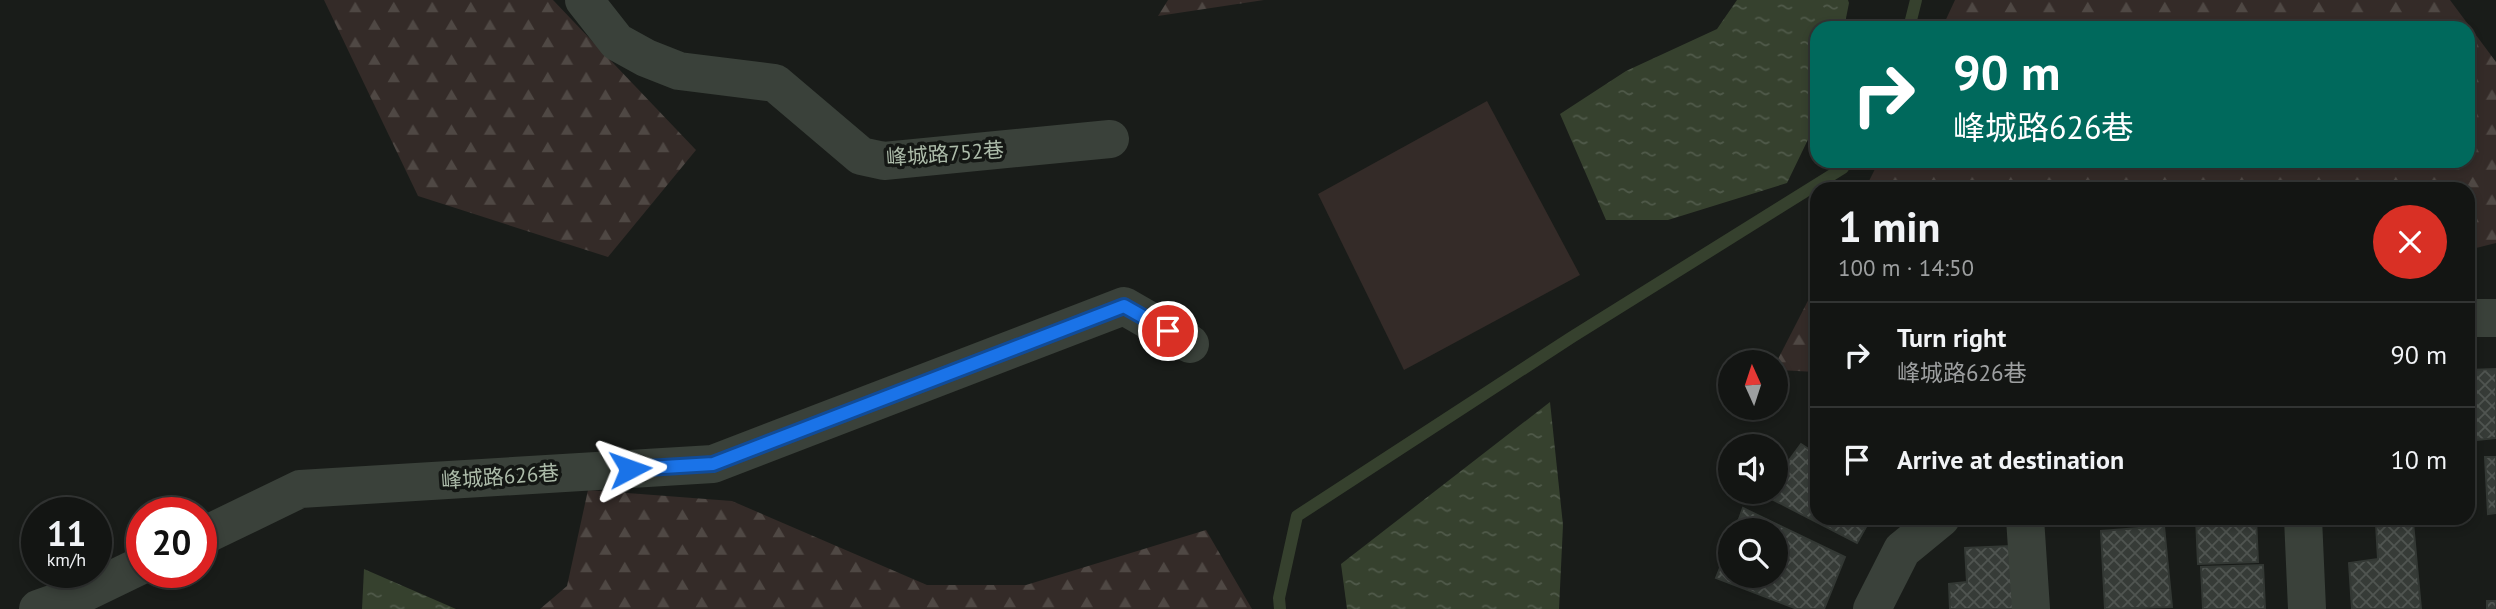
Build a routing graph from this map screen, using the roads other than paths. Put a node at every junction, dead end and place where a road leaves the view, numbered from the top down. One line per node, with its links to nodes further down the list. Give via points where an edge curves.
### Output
1 (584, 0): 2 (street, 峰城路752巷, via 617,42 646,58 679,71 775,83 861,156 884,162)
2 (1110, 139)
3 (2475, 318): 4 (street)
4 (2496, 318)
5 (1190, 344): 9 (street, 峰城路626巷, via 1124,306 713,464 300,489)
6 (1932, 525): 12 (street, via 1902,550)
7 (2025, 525): 13 (street)
8 (2303, 525): 14 (street)
9 (217, 529)
10 (126, 573): 11 (street)
11 (38, 609)
12 (1872, 609)
13 (2031, 609)
14 (2307, 609)

